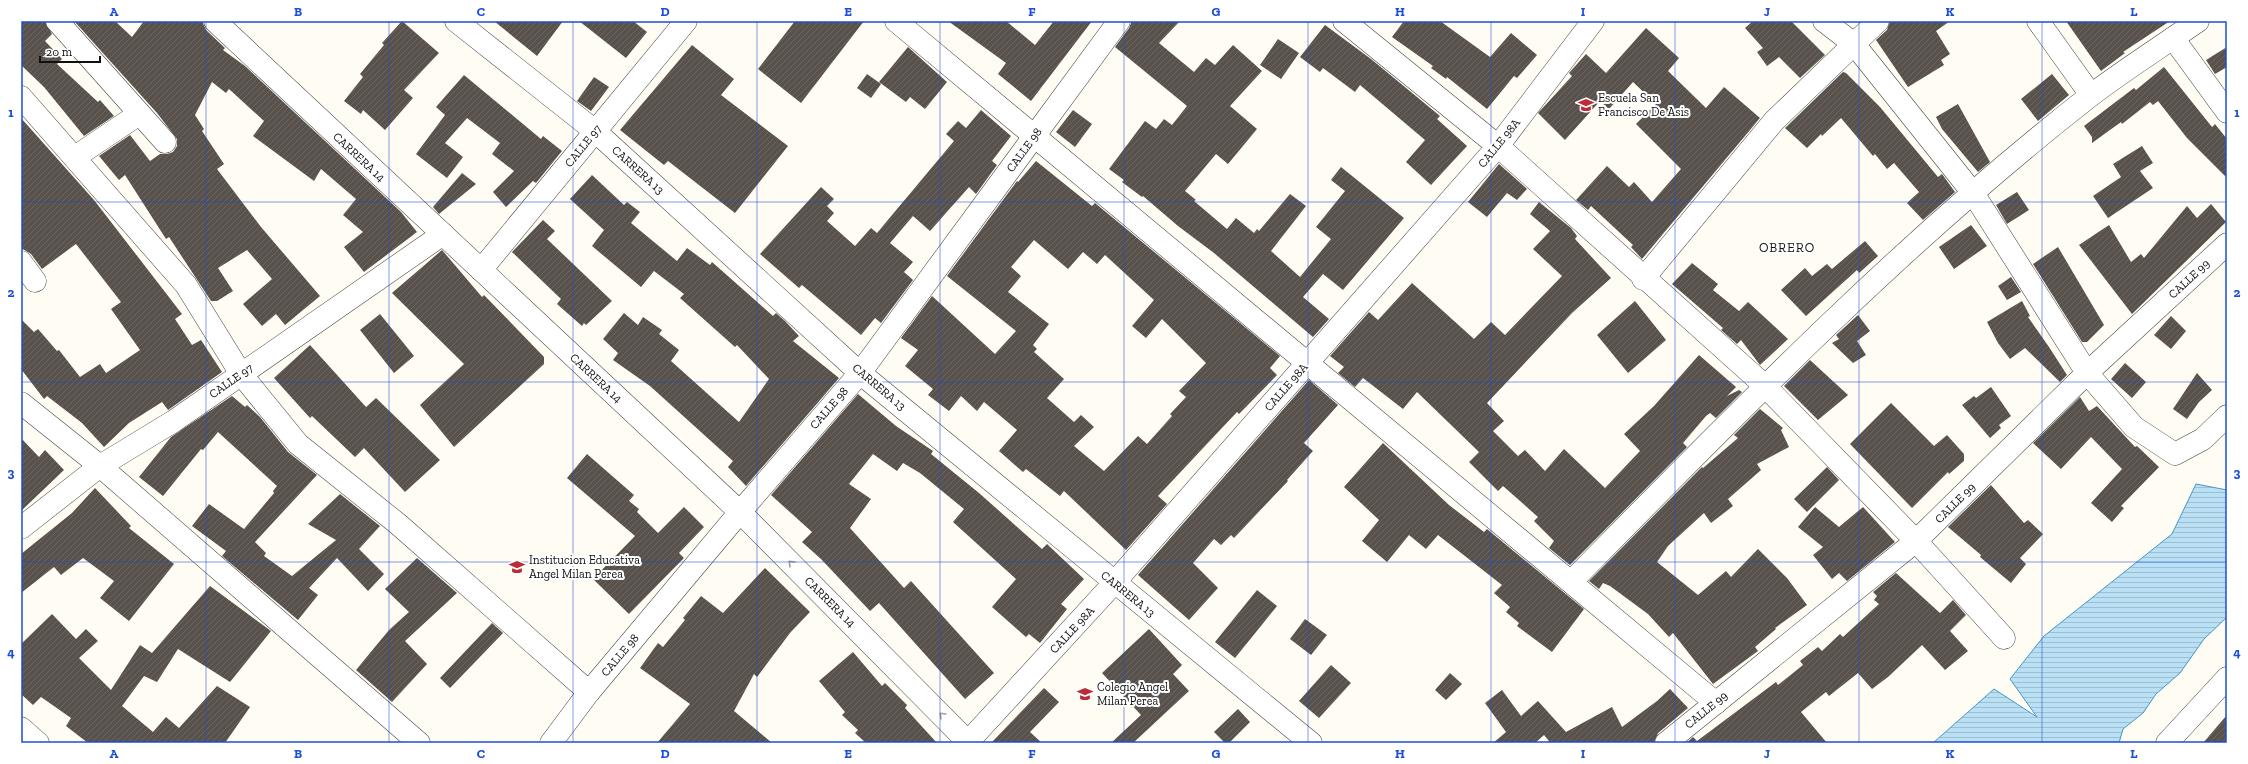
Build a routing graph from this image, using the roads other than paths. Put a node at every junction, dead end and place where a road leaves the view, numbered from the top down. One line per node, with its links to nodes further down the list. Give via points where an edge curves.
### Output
1 (57, 21): 18 (street)
2 (215, 21): 25 (street, CARRERA 14)
3 (456, 21): 19 (street, CARRERA 13)
4 (686, 21): 19 (street, CALLE 97)
5 (896, 21): 20 (street)
6 (1119, 21): 20 (street, CALLE 98)
7 (1344, 21): 22 (street)
8 (1593, 21): 22 (street, CALLE 98A)
9 (1824, 21): 14 (street)
10 (1878, 21): 14 (street)
11 (2038, 21): 15 (street)
12 (2198, 21): 13 (street)
13 (2173, 38): 15 (street); 17 (street)
14 (1854, 44): 24 (street); 29 (street, via 1774,121)
15 (2091, 95): 24 (street)
16 (21, 97): 23 (street)
17 (2227, 112)
18 (139, 114): 21 (street); 23 (street)
19 (595, 131): 28 (street, CALLE 97); 32 (street, CARRERA 13)
20 (1034, 136): 31 (street); 32 (street, CALLE 98)
21 (165, 142)
22 (1498, 146): 29 (street); 31 (street, CALLE 98A)
23 (75, 157): 34 (street, via 186,285)
24 (1973, 192): 33 (street); 35 (street)
25 (443, 234): 28 (street, CARRERA 14); 34 (street, CALLE 97)
26 (2227, 244): 33 (street, CALLE 99)
27 (21, 262): 30 (street)
28 (481, 270): 39 (street, CARRERA 14)
29 (1643, 279): 35 (street)
30 (35, 281)
31 (1307, 363): 42 (street); 43 (street, CALLE 98A)
32 (860, 373): 39 (street, CALLE 98); 43 (street, CARRERA 13)
33 (2087, 373): 37 (street, via 2134,427 2175,454 2203,439); 41 (street, CALLE 99)
34 (241, 374): 38 (street, CALLE 97, via 174,421); 46 (street, via 298,444 398,524)
35 (1764, 386): 41 (street); 42 (street)
36 (21, 403): 38 (street)
37 (2227, 416)
38 (100, 466): 40 (street, CALLE 97); 50 (street)
39 (740, 512): 46 (street, CALLE 98); 52 (street, CARRERA 14, one-way to 39)
40 (21, 528)
41 (1916, 541): 44 (street); 47 (street, CALLE 99)
42 (1571, 582): 47 (street)
43 (1114, 584): 52 (street, CALLE 98A); 53 (street, CARRERA 13)
44 (2004, 638)
45 (2227, 678): 55 (street)
46 (589, 692): 51 (street, CALLE 98)
47 (1716, 703): 54 (street, CALLE 99)
48 (21, 728): 49 (street)
49 (38, 743)
50 (419, 743)
51 (551, 743)
52 (968, 743)
53 (1311, 743)
54 (1666, 743)
55 (2167, 743)

